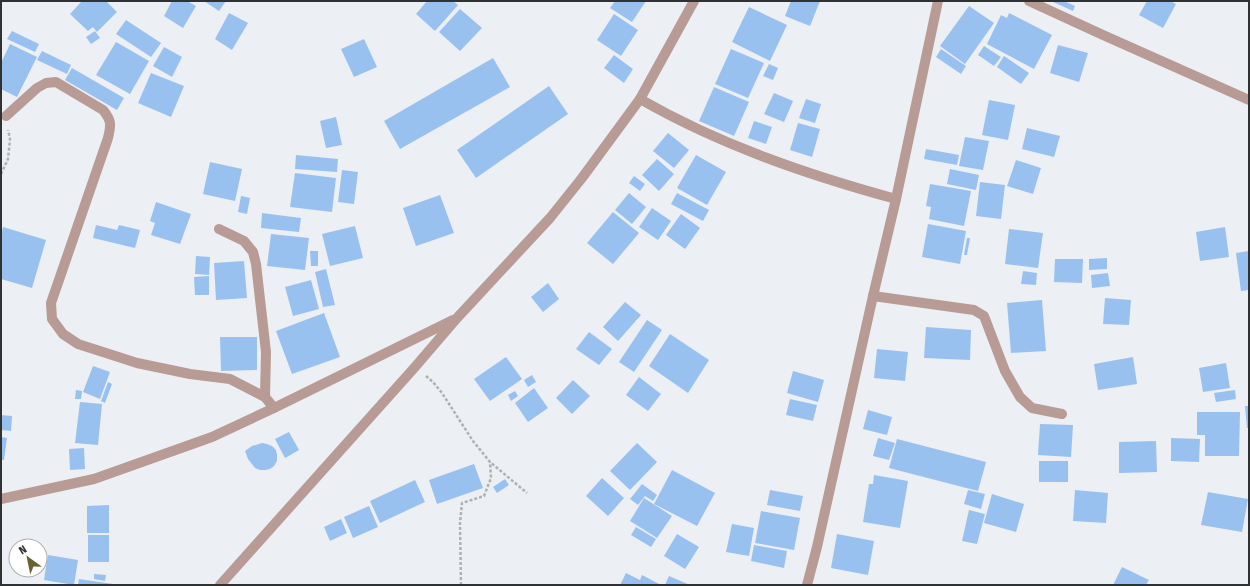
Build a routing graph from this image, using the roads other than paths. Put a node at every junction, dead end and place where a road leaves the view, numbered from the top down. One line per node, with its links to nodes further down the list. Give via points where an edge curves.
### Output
1 (694, 1): 4 (street)
2 (938, 1): 7 (street)
3 (1028, 1): 5 (street)
4 (640, 99): 7 (street, via 667,114 774,161); 10 (street, via 550,218)
5 (1249, 100)
6 (6, 116): 11 (street, via 37,88 46,83 56,82 103,110 111,124 50,303 52,319 63,334 78,344 137,363 230,379)
7 (896, 199): 9 (street)
8 (218, 229): 11 (street, via 244,240 253,252 266,352)
9 (873, 296): 13 (street, via 974,310 984,316 1005,371 1020,397 1032,408); 16 (street)
10 (457, 318): 12 (street); 15 (street)
11 (265, 397): 12 (street)
12 (274, 408): 14 (street, via 212,437 94,479)
13 (1062, 414)
14 (1, 499)
15 (220, 585)
16 (807, 585)

